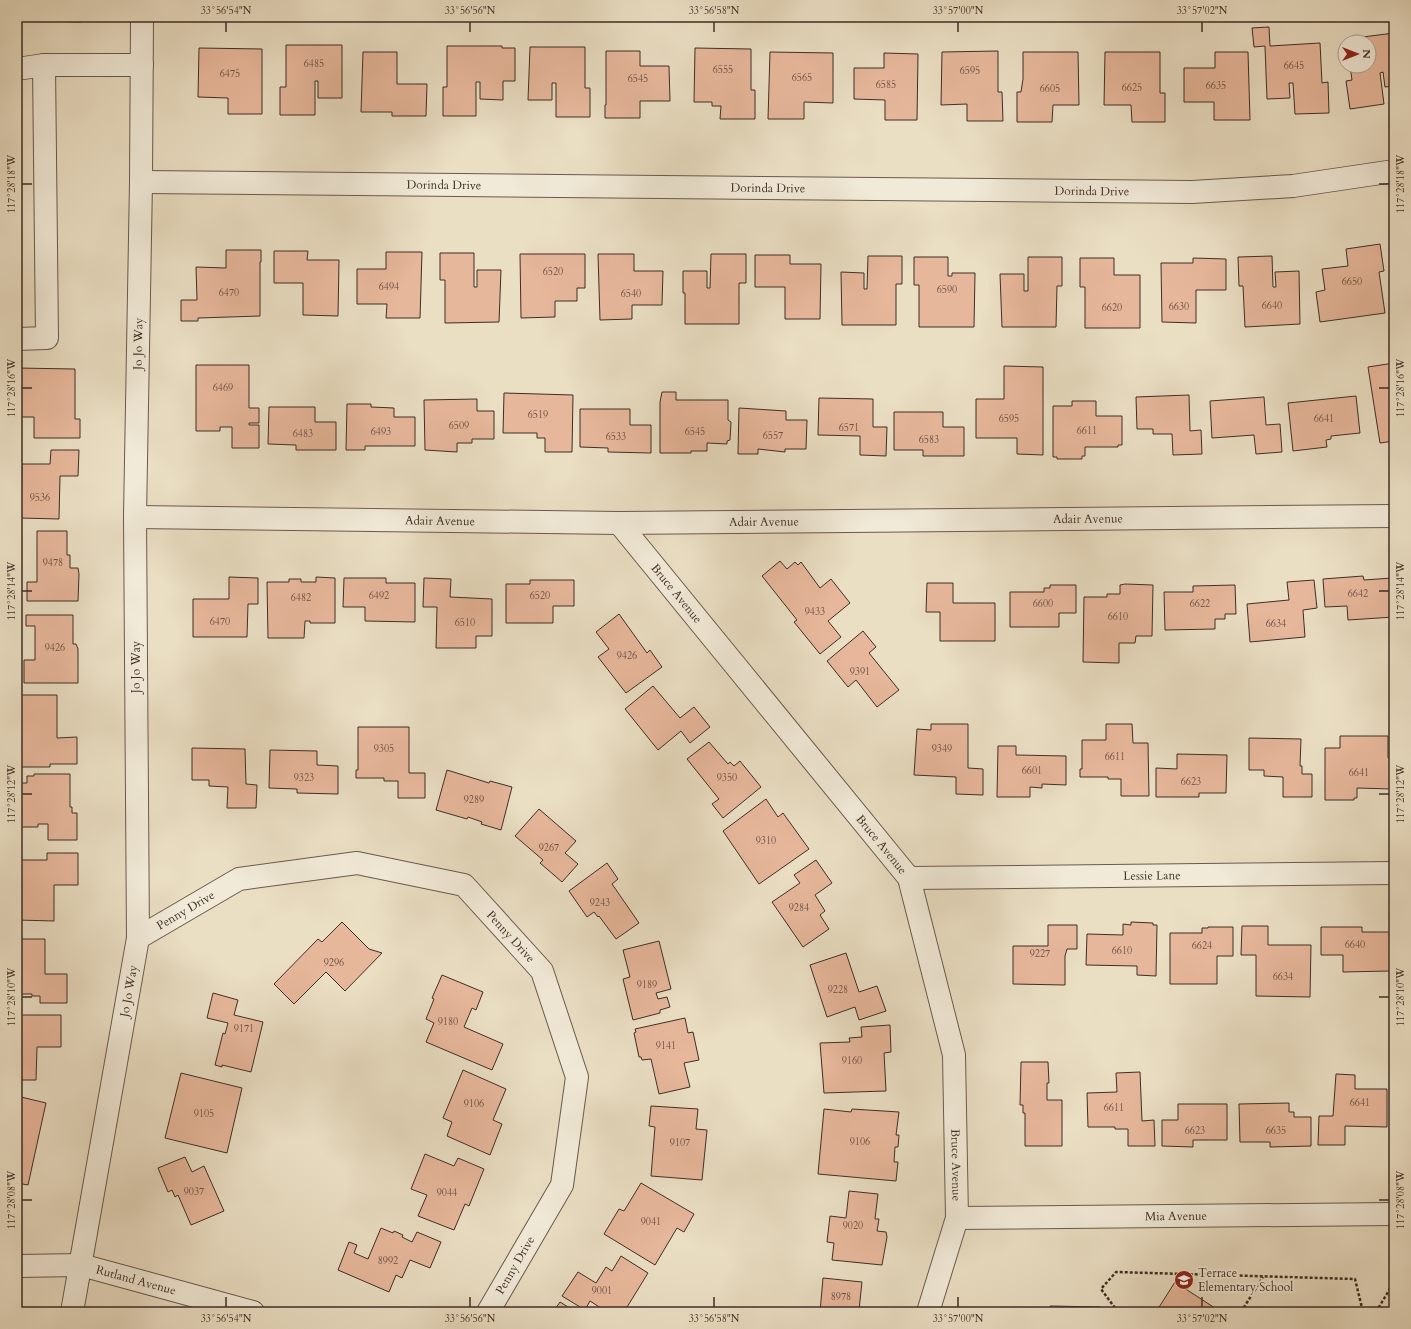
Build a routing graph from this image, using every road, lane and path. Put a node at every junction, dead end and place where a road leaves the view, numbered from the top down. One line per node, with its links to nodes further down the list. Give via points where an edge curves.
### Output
1 (142, 17): 3 (street, Jo Jo Way)
2 (44, 65): 3 (street); 4 (street); 7 (street, via 47,338)
3 (142, 65): 6 (street, Jo Jo Way)
4 (17, 69)
5 (1394, 172): 6 (street, Dorinda Drive, via 1293,186 1192,192)
6 (141, 182): 9 (street, Jo Jo Way)
7 (17, 339)
8 (1394, 516): 10 (street, Adair Avenue)
9 (135, 517): 10 (street, Adair Avenue); 13 (street, Jo Jo Way)
10 (619, 523): 12 (street, Bruce Avenue)
11 (1394, 873): 12 (street, Lessie Lane)
12 (909, 878): 15 (street, Bruce Avenue, via 954,1055)
13 (138, 938): 16 (street, Jo Jo Way); 22 (street, Penny Drive, via 240,879 357,863 464,884 542,971 577,1077 562,1185)
14 (1394, 1214): 15 (street, Mia Avenue)
15 (957, 1218): 23 (street, Bruce Avenue)
16 (81, 1265): 17 (street, Rutland Avenue); 20 (street, Jo Jo Way); 21 (street, Rutland Avenue)
17 (17, 1266)
18 (1264, 1276): 24 (path, via 1116,1272 1101,1289); 25 (path); 26 (path, via 1355,1279)
19 (1394, 1282): 27 (path)
20 (72, 1312)
21 (253, 1312)
22 (488, 1312)
23 (928, 1312)
24 (1118, 1312)
25 (1241, 1312)
26 (1363, 1312)
27 (1376, 1312)

